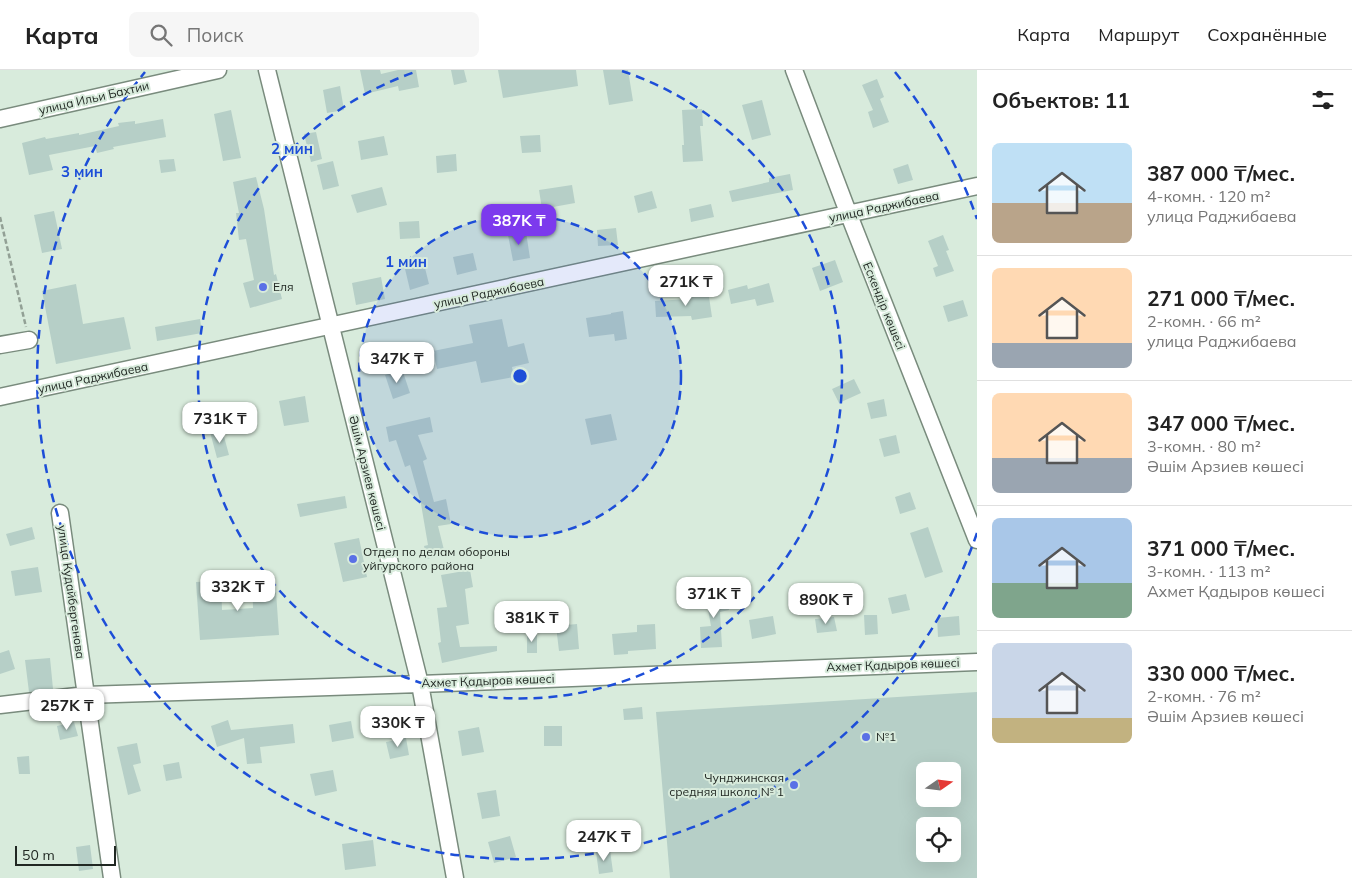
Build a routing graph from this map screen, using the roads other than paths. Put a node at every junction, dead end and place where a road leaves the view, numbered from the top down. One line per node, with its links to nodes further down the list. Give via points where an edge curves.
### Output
1 (218, 70): 4 (street, улица Ильи Бахтии)
2 (267, 70): 7 (street, Әшім Арзиев көшесі)
3 (794, 70): 6 (street, Ескендір көшесі)
4 (0, 120)
5 (977, 186): 6 (street, улица Раджибаева)
6 (849, 215): 7 (street, улица Раджибаева); 12 (street, Ескендір көшесі)
7 (330, 327): 10 (street, улица Раджибаева); 14 (street, Әшім Арзиев көшесі)
8 (29, 340): 9 (street)
9 (0, 345)
10 (0, 397)
11 (60, 513): 15 (street, улица Кудайбергенова)
12 (977, 540)
13 (977, 662): 14 (street, Ахмет Қадыров көшесі)
14 (420, 684): 15 (street, Ахмет Қадыров көшесі); 18 (street, Әшім Арзиев көшесі)
15 (85, 694): 16 (street, Ахмет Қадыров көшесі); 17 (street, улица Кудайбергенова)
16 (0, 705)
17 (112, 878)
18 (455, 878)

